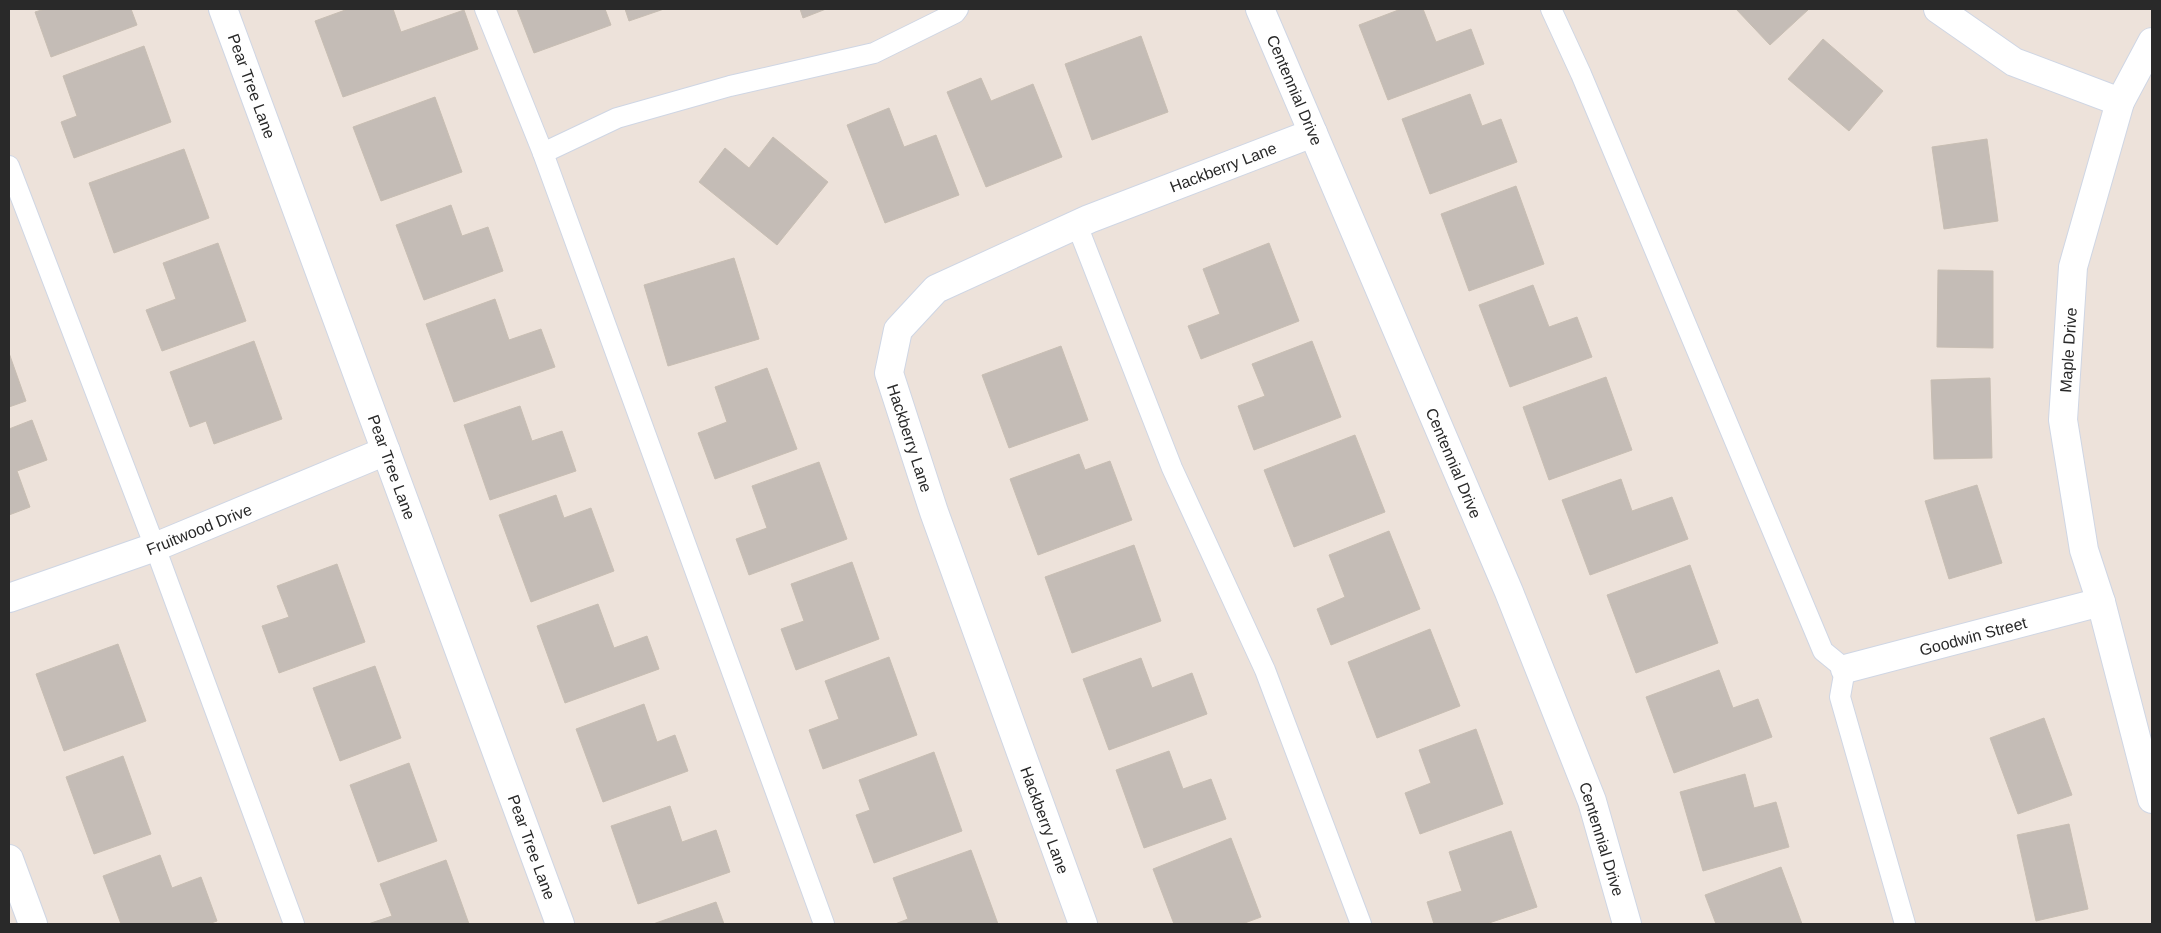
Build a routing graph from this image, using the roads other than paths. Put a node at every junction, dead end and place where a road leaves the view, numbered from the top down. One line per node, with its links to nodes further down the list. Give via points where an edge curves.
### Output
1 (223, 9): 13 (street, Pear Tree Lane)
2 (485, 9): 10 (lane)
3 (958, 9): 10 (lane, via 955,14 874,53 730,86 617,118)
4 (1260, 9): 9 (street, Centennial Drive)
5 (1551, 9): 17 (lane, via 1823,651)
6 (1938, 9): 8 (street, via 2014,62)
7 (2152, 42): 8 (street, Maple Drive)
8 (2120, 102): 16 (street, Maple Drive, via 2074,267 2062,420 2084,550)
9 (1313, 133): 12 (street, Hackberry Lane); 26 (street, Centennial Drive, via 1506,584 1592,801)
10 (544, 153): 23 (lane)
11 (9, 166): 14 (lane)
12 (1077, 225): 24 (street, Hackberry Lane, via 936,289 898,330 889,373 934,512); 25 (lane, via 1172,468 1265,670)
13 (386, 451): 14 (street, Fruitwood Drive); 22 (street, Pear Tree Lane)
14 (155, 547): 15 (street, Fruitwood Drive); 21 (lane)
15 (9, 598)
16 (2102, 602): 17 (street, Goodwin Street); 18 (street, Maple Drive)
17 (1845, 669): 27 (lane, via 1840,697)
18 (2152, 799)
19 (9, 858): 20 (street)
20 (33, 924)
21 (294, 924)
22 (560, 924)
23 (824, 924)
24 (1083, 924)
25 (1361, 924)
26 (1627, 924)
27 (1905, 924)

